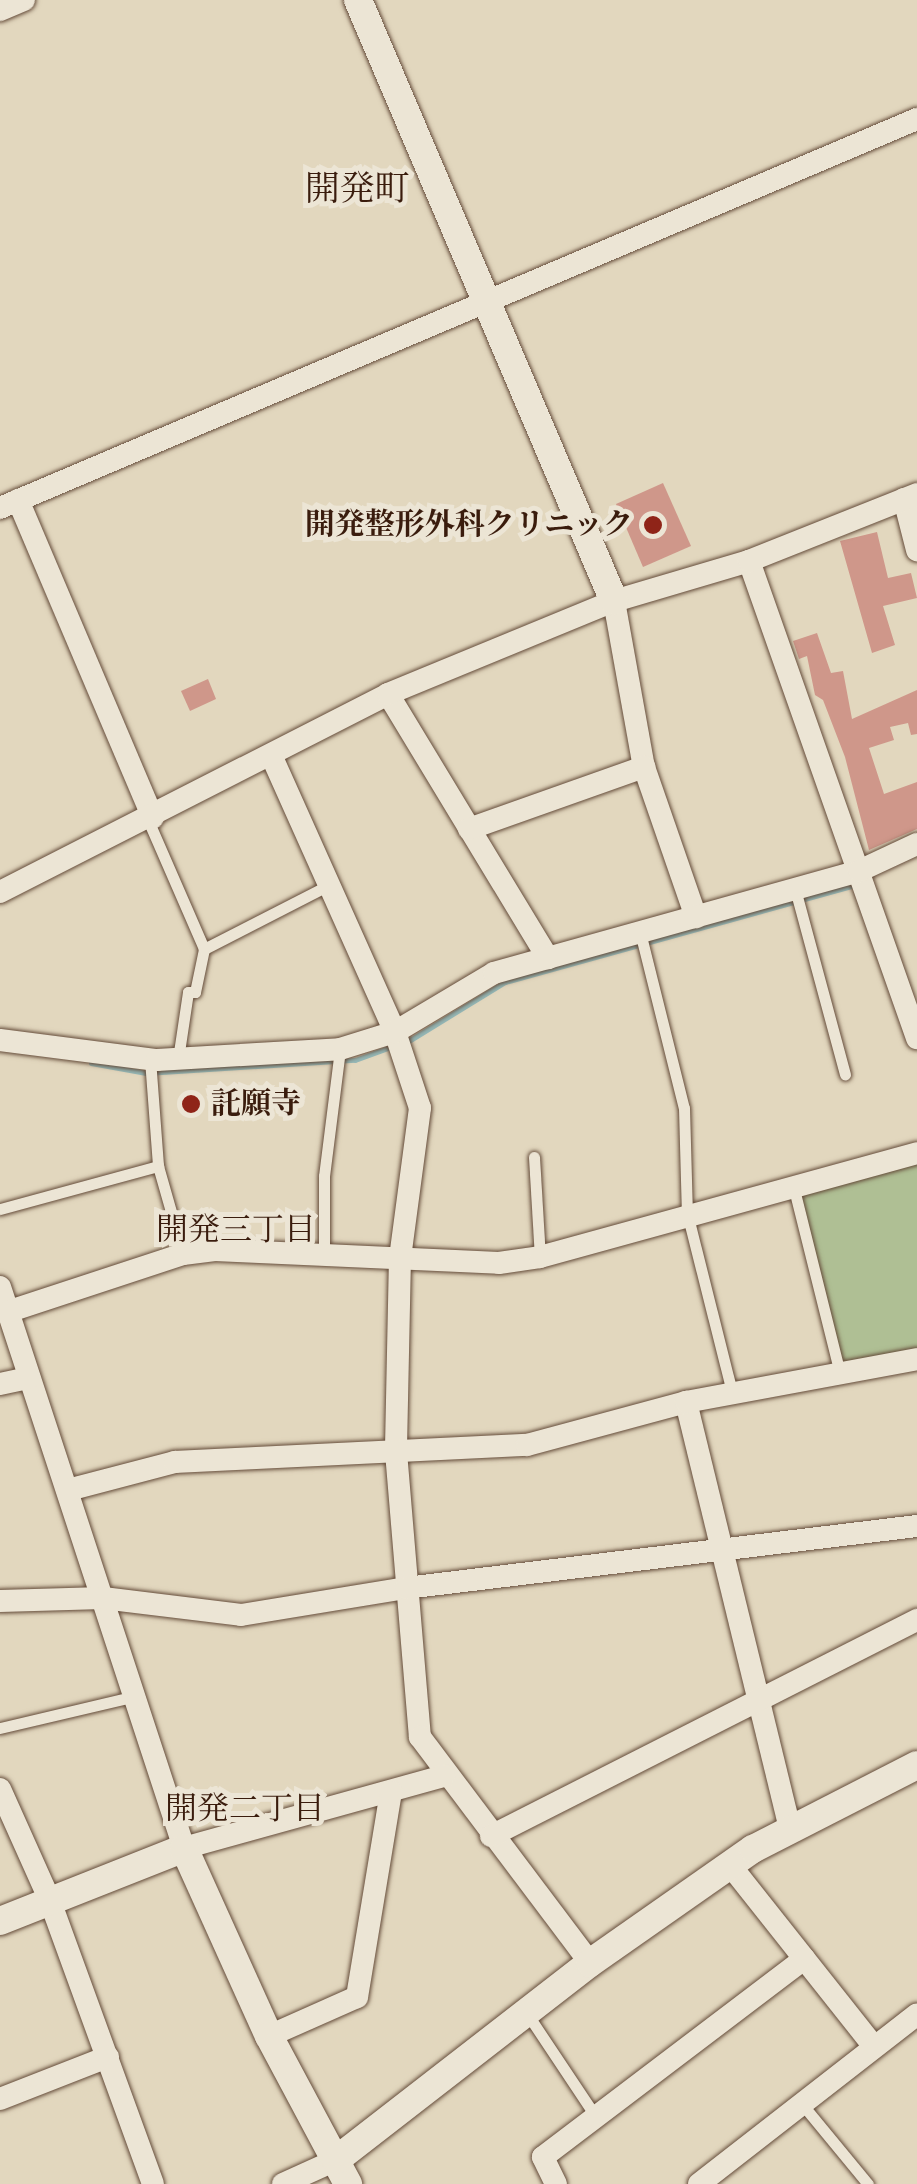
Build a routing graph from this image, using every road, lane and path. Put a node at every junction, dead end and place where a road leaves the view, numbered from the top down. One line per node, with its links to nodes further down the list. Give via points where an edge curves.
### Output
1 (24, 0): 3 (street)
2 (358, 0): 5 (street)
3 (0, 10)
4 (917, 120): 5 (street)
5 (486, 301): 7 (street); 10 (street)
6 (910, 497): 8 (street); 9 (street)
7 (9, 504): 14 (street)
8 (917, 550)
9 (749, 561): 10 (street); 17 (street)
10 (614, 601): 11 (street); 13 (street)
11 (388, 694): 12 (street); 15 (street)
12 (271, 755): 14 (street); 18 (street)
13 (644, 767): 15 (street); 21 (street)
14 (151, 819): 20 (street); 23 (lane)
15 (470, 829): 24 (street)
16 (917, 844): 17 (street)
17 (859, 871): 19 (street); 26 (street)
18 (329, 886): 23 (lane); 25 (street)
19 (795, 889): 21 (street); 31 (lane)
20 (0, 892)
21 (696, 916): 22 (street)
22 (640, 932): 24 (street); 37 (lane, via 684,1108)
23 (204, 949): 29 (lane, via 195,992 188,992)
24 (548, 958): 25 (street, via 494,973)
25 (395, 1032): 28 (street); 40 (street, via 420,1108)
26 (917, 1038)
27 (0, 1040): 30 (street)
28 (340, 1049): 29 (street); 39 (lane, via 324,1176)
29 (178, 1059): 30 (street)
30 (150, 1060): 34 (lane)
31 (844, 1074)
32 (917, 1152): 35 (street)
33 (534, 1157): 41 (lane)
34 (158, 1166): 36 (lane); 38 (lane)
35 (792, 1185): 37 (street); 45 (lane)
36 (0, 1209)
37 (687, 1213): 41 (street); 48 (lane)
38 (182, 1254): 39 (street); 43 (street)
39 (324, 1254): 40 (street)
40 (400, 1257): 41 (street, via 498,1264); 50 (street)
41 (540, 1257)
42 (0, 1287): 43 (street)
43 (10, 1312): 46 (street)
44 (917, 1359): 45 (street)
45 (839, 1370): 48 (street)
46 (29, 1378): 47 (street); 51 (street)
47 (0, 1384)
48 (732, 1392): 49 (street)
49 (686, 1402): 50 (street, via 527,1445); 53 (street)
50 (396, 1452): 51 (street, via 175,1462); 54 (street)
51 (68, 1490): 55 (street)
52 (917, 1526): 53 (street)
53 (723, 1548): 54 (street); 59 (street)
54 (406, 1588): 55 (street, via 241,1615); 62 (street, via 420,1736)
55 (103, 1598): 56 (street); 58 (street)
56 (0, 1601)
57 (917, 1620): 59 (street)
58 (135, 1696): 60 (lane); 67 (street)
59 (759, 1697): 65 (street); 66 (street)
60 (0, 1728)
61 (917, 1764): 65 (street)
62 (444, 1776): 64 (street); 66 (street)
63 (0, 1789): 69 (street)
64 (391, 1792): 67 (street); 75 (street, via 357,1998)
65 (790, 1828): 68 (street)
66 (491, 1836): 72 (street)
67 (184, 1848): 69 (street); 75 (street)
68 (730, 1865): 71 (street); 72 (street)
69 (50, 1901): 70 (street); 77 (street)
70 (0, 1921)
71 (804, 1959): 76 (street); 80 (street)
72 (590, 1963): 73 (street)
73 (526, 2012): 80 (lane); 81 (street)
74 (917, 2014): 76 (street)
75 (269, 2036): 81 (street)
76 (874, 2048): 79 (street)
77 (108, 2057): 78 (street); 82 (street)
78 (0, 2099)
79 (802, 2104): 85 (street); 86 (lane)
80 (596, 2117): 84 (street, via 543,2157)
81 (342, 2172): 83 (street)
82 (153, 2184)
83 (283, 2184)
84 (556, 2184)
85 (699, 2184)
86 (868, 2184)

